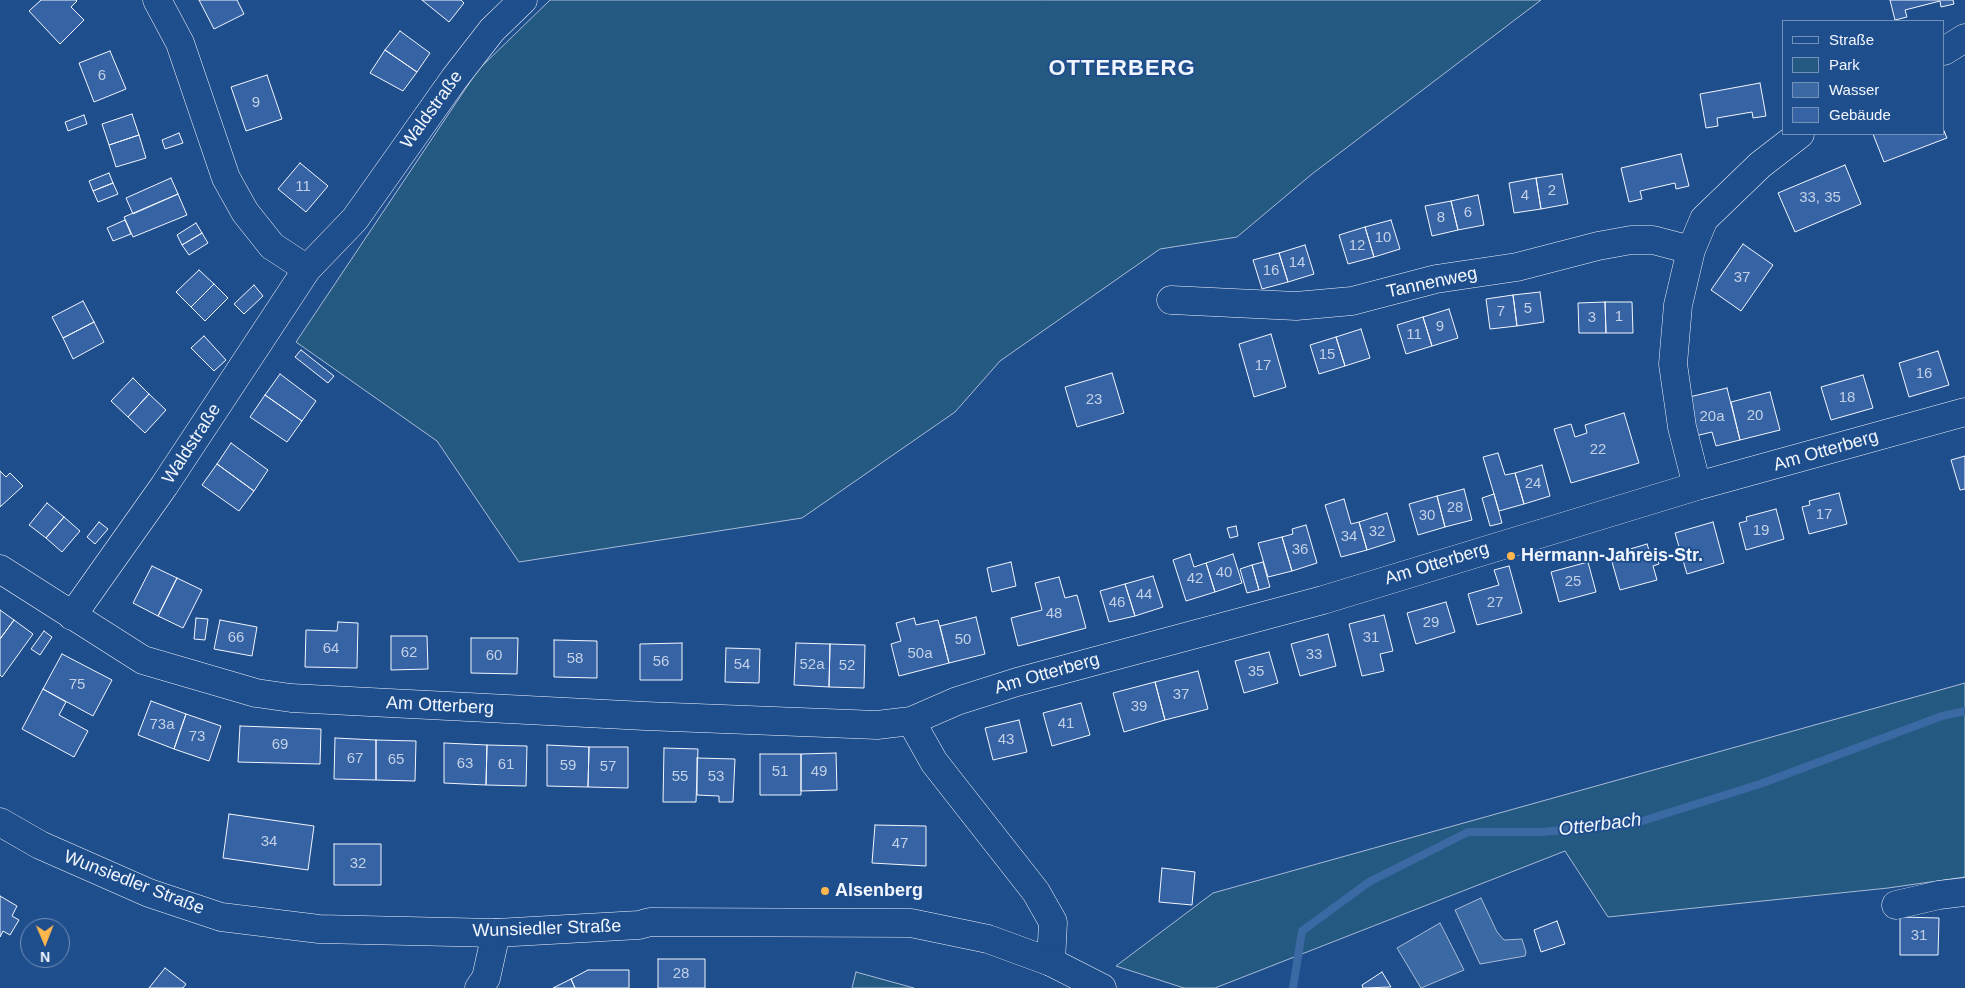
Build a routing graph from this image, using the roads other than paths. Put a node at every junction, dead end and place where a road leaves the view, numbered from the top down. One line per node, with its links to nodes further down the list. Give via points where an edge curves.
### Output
1 (157, 0): 7 (street, via 180,44 226,178 245,212 272,246)
2 (523, 0): 7 (street, Waldstraße, via 492,30 355,219)
3 (1965, 38): 4 (street)
4 (1945, 50)
5 (1799, 135): 6 (street, via 1760,165 1704,219)
6 (1690, 250): 8 (street, Tannenweg, via 1652,240 1631,240 1517,267 1436,279 1352,301 1306,306); 10 (street, via 1678,304 1674,364 1682,427)
7 (307, 269): 12 (street, Waldstraße, via 164,486)
8 (1170, 300)
9 (1965, 412): 10 (street, Am Otterberg)
10 (1697, 486): 13 (street, Am Otterberg, via 1323,600 1017,682 956,701)
11 (0, 568): 12 (street, Am Otterberg)
12 (72, 616): 13 (street, Am Otterberg, via 143,660 256,694 664,717 877,724)
13 (911, 721): 18 (street, via 934,762 1040,899 1053,922)
14 (0, 822): 17 (street, Wunsiedler Straße, via 40,845 140,889 221,917 320,929)
15 (1965, 892): 16 (street)
16 (1896, 905)
17 (496, 933): 18 (street, Wunsiedler Straße, via 650,922 911,923 988,940); 19 (street, via 486,978)
18 (1051, 962): 20 (street, Wunsiedler Straße)
19 (479, 988)
20 (1102, 988)

